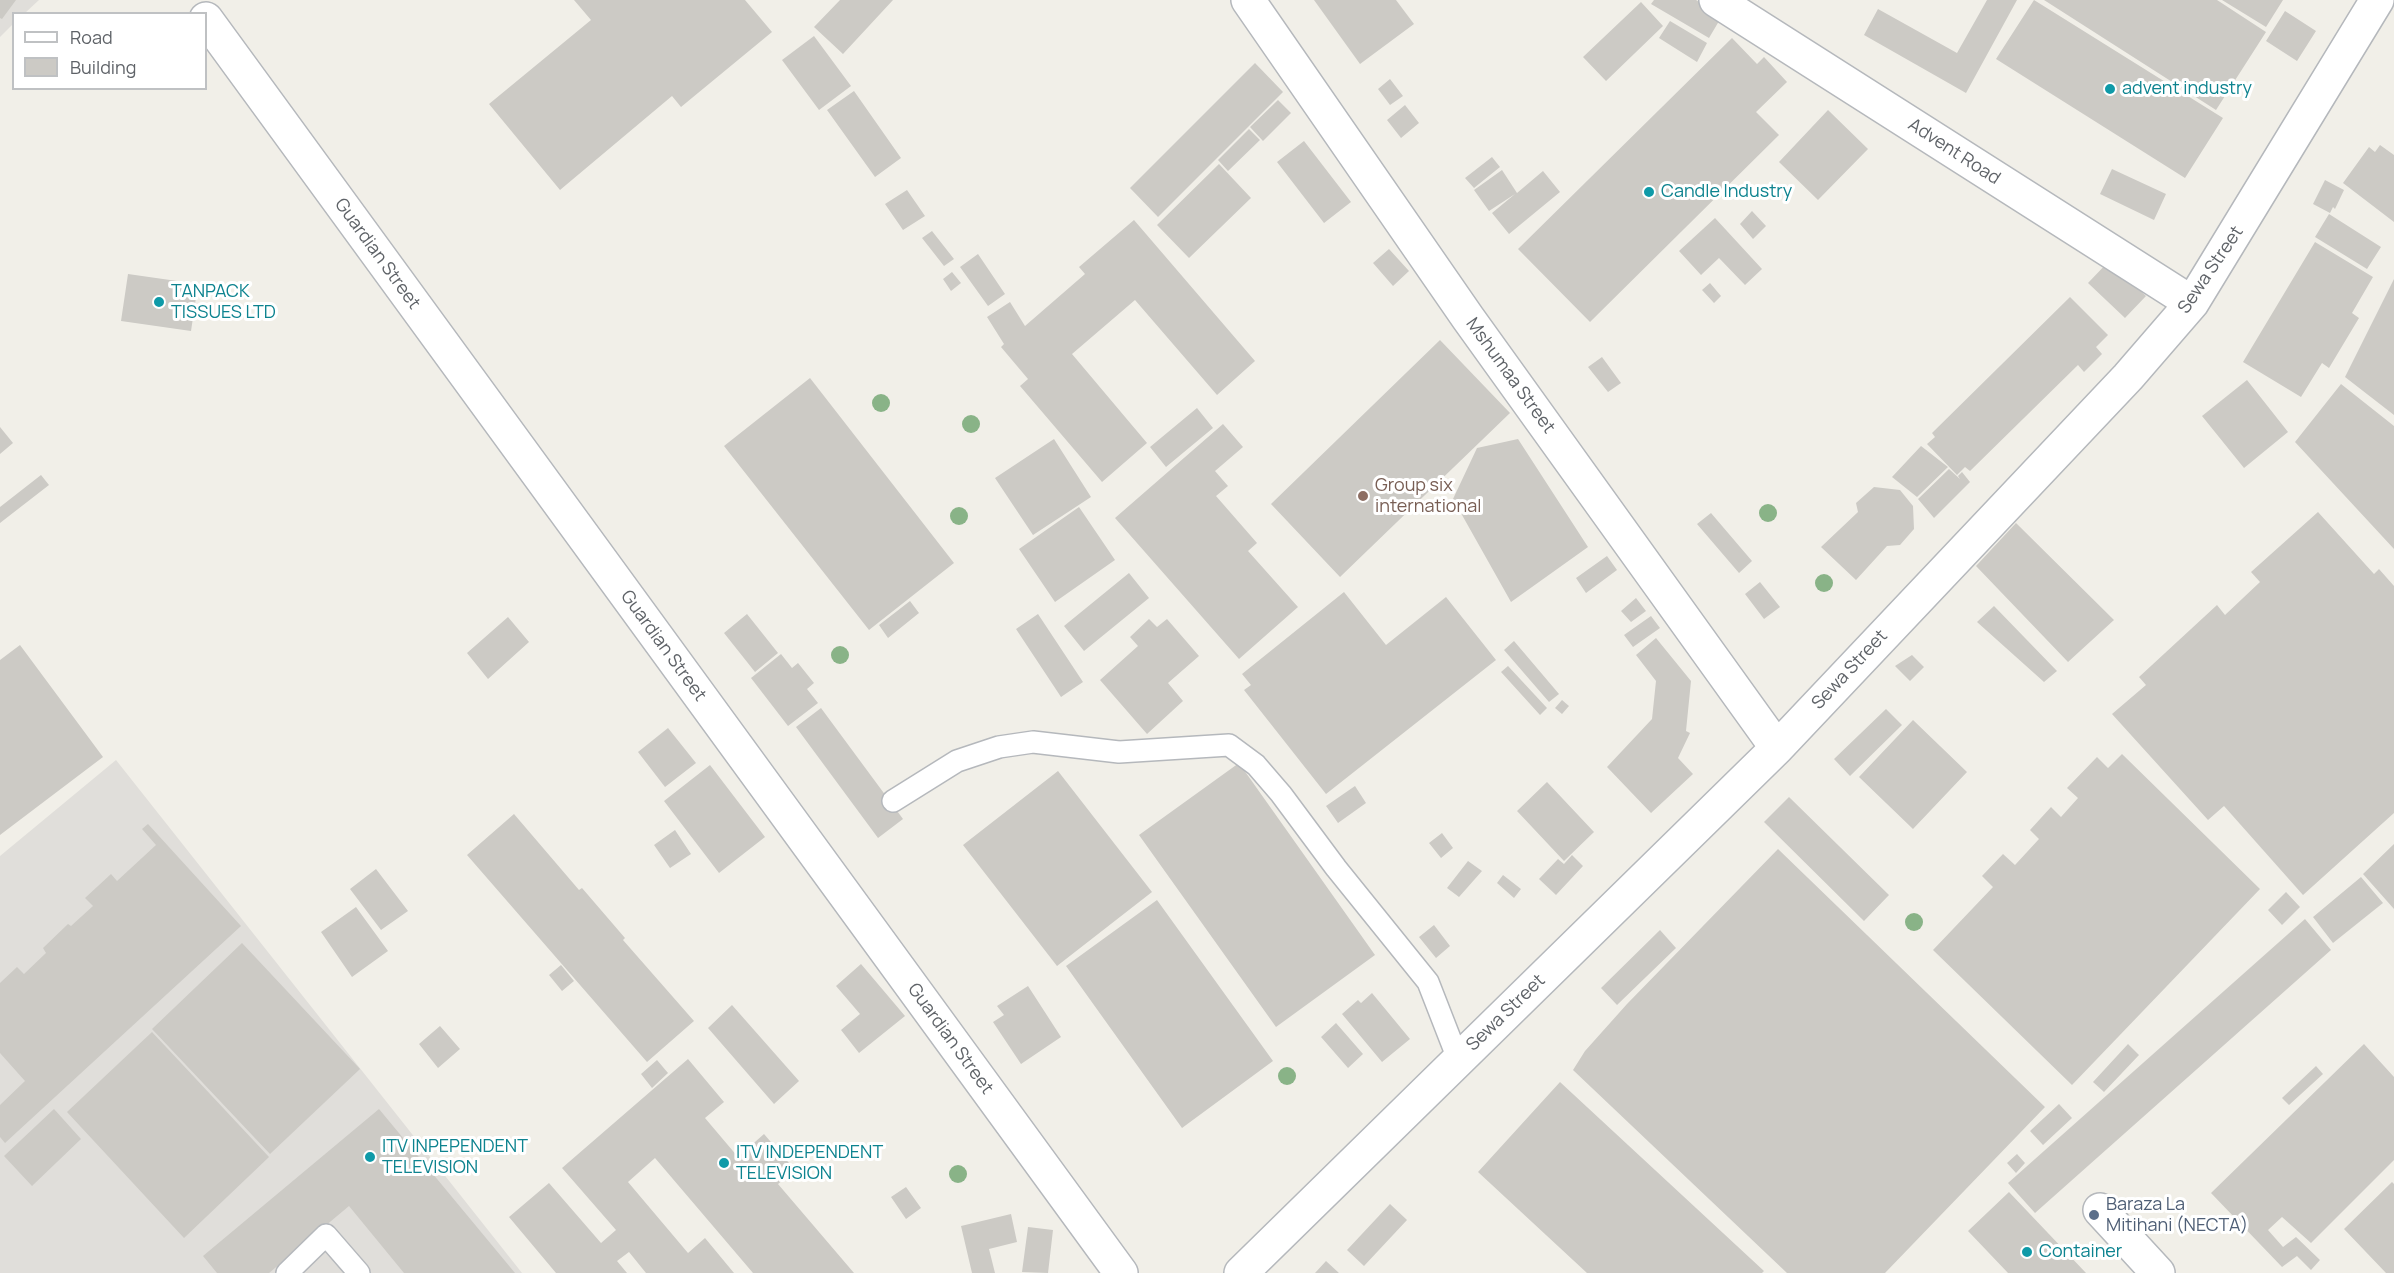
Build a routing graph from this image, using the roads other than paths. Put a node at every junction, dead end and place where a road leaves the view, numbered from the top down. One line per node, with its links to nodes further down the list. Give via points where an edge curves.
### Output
1 (1248, 0): 6 (street, Mshumaa Street, via 1468,318)
2 (1716, 0): 5 (street, Advent Road)
3 (2377, 0): 5 (street, Sewa Street)
4 (207, 20): 12 (street, Guardian Street)
5 (2192, 303): 6 (street, Sewa Street, via 2128,377)
6 (1777, 748): 8 (street, Sewa Street)
7 (893, 801): 8 (lane, via 957,761 999,747 1033,742 1119,752 1229,744 1256,765 1281,794 1428,982)
8 (1458, 1059): 13 (street, Sewa Street)
9 (2100, 1210): 14 (street)
10 (288, 1273): 11 (lane, via 326,1235)
11 (359, 1273)
12 (1121, 1273)
13 (1241, 1273)
14 (2158, 1273)

